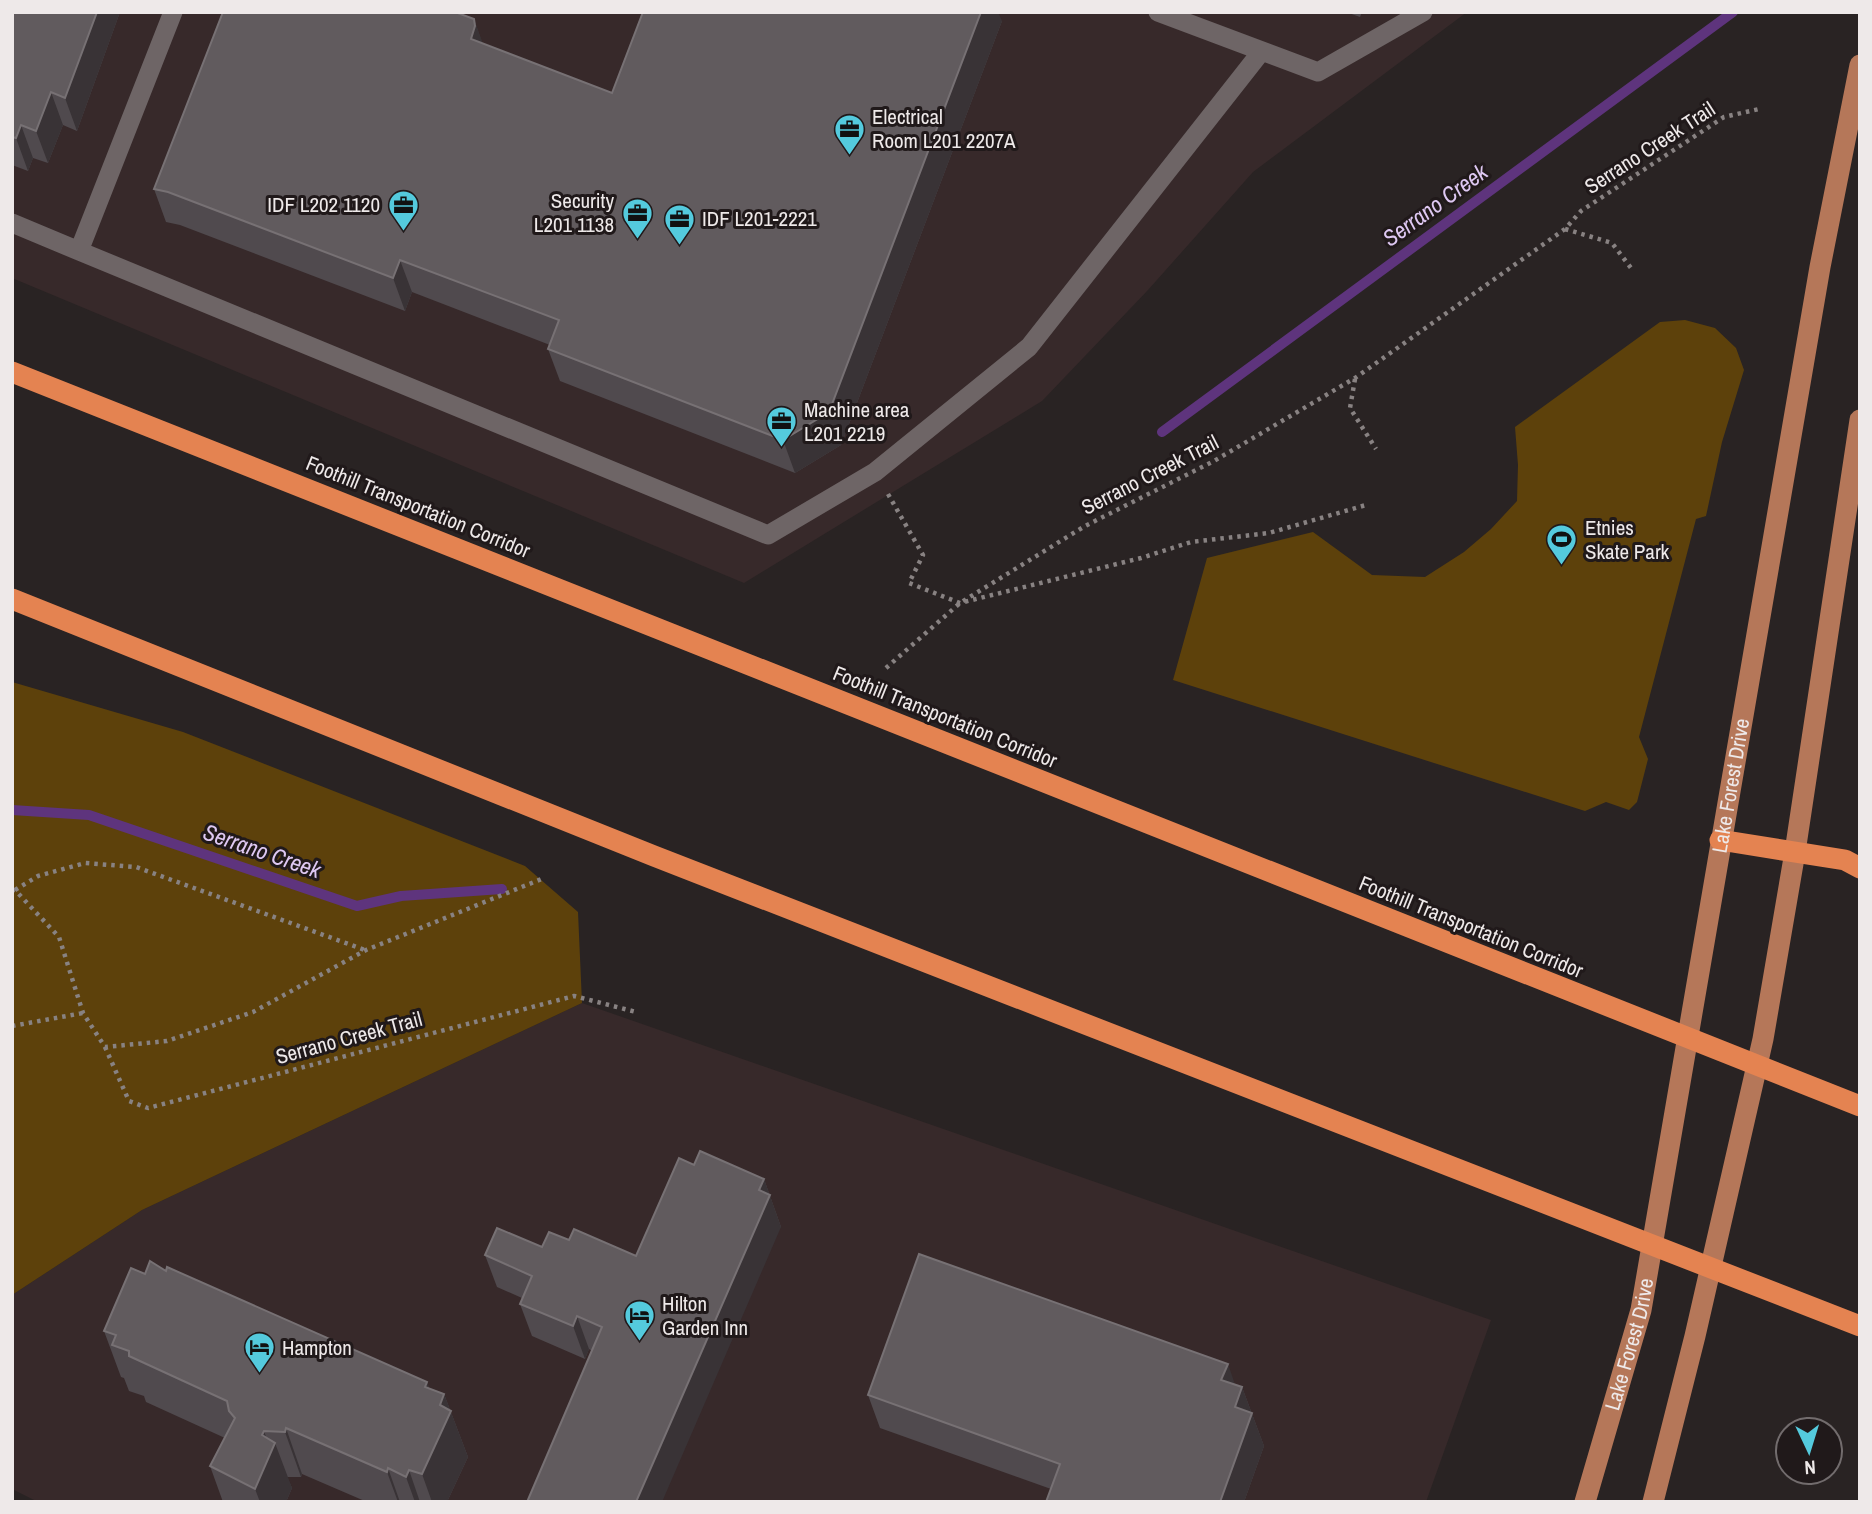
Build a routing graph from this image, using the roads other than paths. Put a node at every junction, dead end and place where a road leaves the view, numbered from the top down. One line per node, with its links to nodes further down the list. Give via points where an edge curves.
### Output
1 (173, 12): 7 (lane)
2 (1158, 12): 4 (lane)
3 (1423, 12): 4 (lane, via 1318,72)
4 (1262, 52): 7 (lane, via 1029,347 875,472 768,535)
5 (1860, 65): 11 (main road, Lake Forest Drive, via 1820,267)
6 (12, 223): 7 (lane)
7 (79, 251)
8 (12, 372): 14 (highway, Foothill Transportation Corridor)
9 (1860, 419): 12 (main road)
10 (12, 599): 15 (highway, via 654,856)
11 (1720, 841): 12 (highway); 16 (main road, Lake Forest Drive, via 1641,1310)
12 (1795, 852): 13 (highway, via 1845,860); 17 (main road, via 1763,1039)
13 (1860, 868)
14 (1854, 1104)
15 (1858, 1325)
16 (1585, 1502)
17 (1653, 1502)

